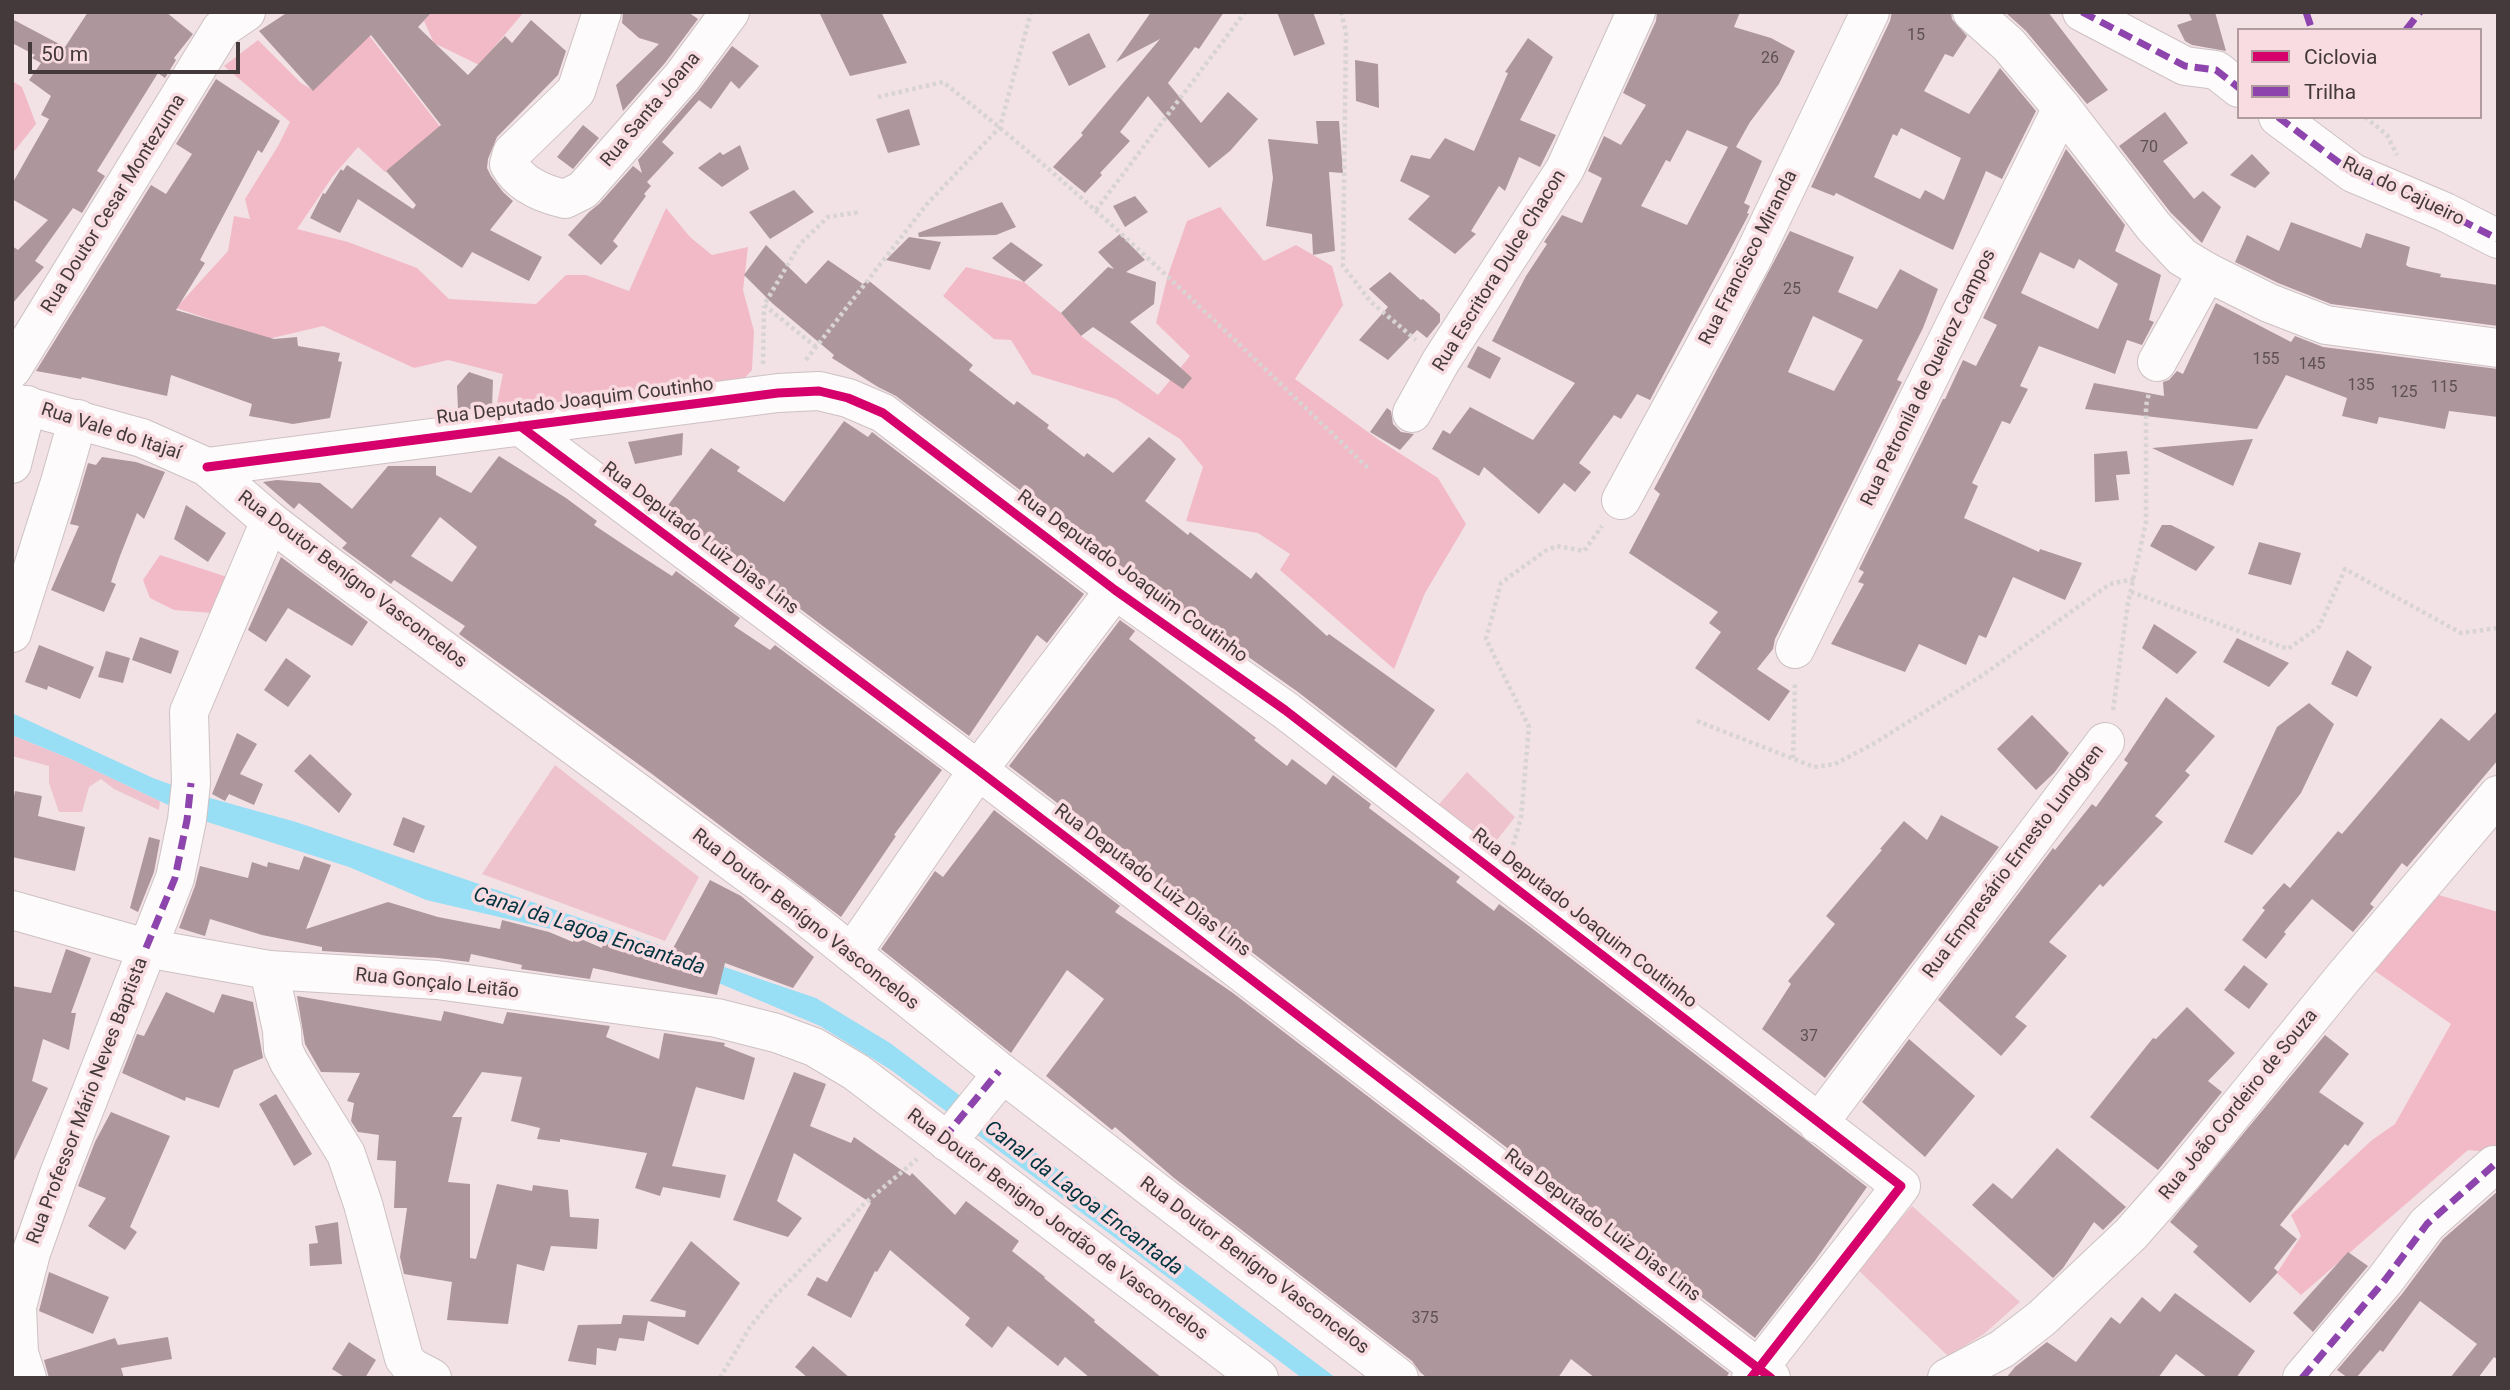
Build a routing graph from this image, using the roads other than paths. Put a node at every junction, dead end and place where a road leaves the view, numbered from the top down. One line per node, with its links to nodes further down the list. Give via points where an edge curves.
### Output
1 (602, 12): 2 (street, Rua Santa Joana, via 576,91 512,153 509,164 514,174 542,194 565,199 583,190 682,77)
2 (730, 12)
3 (1636, 12): 17 (street, Rua Escritora Dulce Chacon, via 1565,170)
4 (1870, 12): 22 (street, Rua Francisco Miranda, via 1751,261)
5 (1972, 12): 9 (street, via 2009,45)
6 (2082, 12): 8 (street, via 2185,66 2216,69)
7 (223, 18): 15 (street, Rua Doutor Cesar Montezuma)
8 (2237, 86)
9 (2062, 108): 12 (street, via 2154,228 2182,257); 26 (street, Rua Petronila de Queiroz Campos)
10 (2281, 119): 11 (street, Rua do Cajueiro, via 2353,173)
11 (2498, 239)
12 (2207, 272): 13 (street, via 2326,325); 14 (street)
13 (2498, 348)
14 (2158, 362)
15 (12, 369)
16 (20, 403): 18 (street, Rua Vale do Itajaí); 20 (street)
17 (1412, 413)
18 (78, 419): 21 (street, Rua Vale do Itajaí, via 142,438); 25 (street)
19 (520, 426): 21 (street, Rua Deputado Joaquim Coutinho); 24 (street, Rua Deputado Joaquim Coutinho, via 770,394 819,391 848,398 883,413); 28 (street, Rua Deputado Luiz Dias Lins)
20 (12, 464)
21 (207, 467): 23 (street, Rua Doutor Benígno Vasconcelos)
22 (1621, 500)
23 (270, 521): 31 (street, Rua Professor Mário Neves Baptista, via 189,712 189,801 175,878); 32 (street, Rua Doutor Benígno Vasconcelos)
24 (1115, 590): 28 (street); 36 (street, Rua Deputado Joaquim Coutinho, via 1285,710)
25 (12, 632)
26 (1796, 649)
27 (2105, 742): 36 (street, Rua Empresário Ernesto Lundgren)
28 (978, 770): 32 (street); 40 (street, Rua Deputado Luiz Dias Lins)
29 (2498, 795): 44 (street, Rua João Cordeiro de Souza, via 2132,1234 2042,1318 2002,1349)
30 (12, 910): 31 (street, Rua Gonçalo Leitão)
31 (146, 948): 33 (street, Rua Gonçalo Leitão); 41 (street, Rua Professor Mário Neves Baptista, via 31,1253 17,1307 19,1353)
32 (852, 953): 35 (street, Rua Doutor Benígno Vasconcelos)
33 (269, 970): 34 (street, Rua Gonçalo Leitão, via 437,980 717,1018 801,1042); 39 (street, via 283,1049 346,1154 404,1358)
34 (856, 1072): 37 (street, Rua Doutor Benigno Jordão de Vasconcelos)
35 (1001, 1073): 37 (street); 43 (street, Rua Doutor Benígno Vasconcelos)
36 (1818, 1124): 40 (street, Rua Deputado Joaquim Coutinho, via 1901,1186)
37 (955, 1126): 42 (street, Rua Doutor Benigno Jordão de Vasconcelos)
38 (2498, 1166): 45 (street, via 2427,1224)
39 (426, 1375)
40 (1760, 1375)
41 (27, 1378)
42 (1259, 1378)
43 (1399, 1378)
44 (1947, 1378)
45 (2302, 1378)

